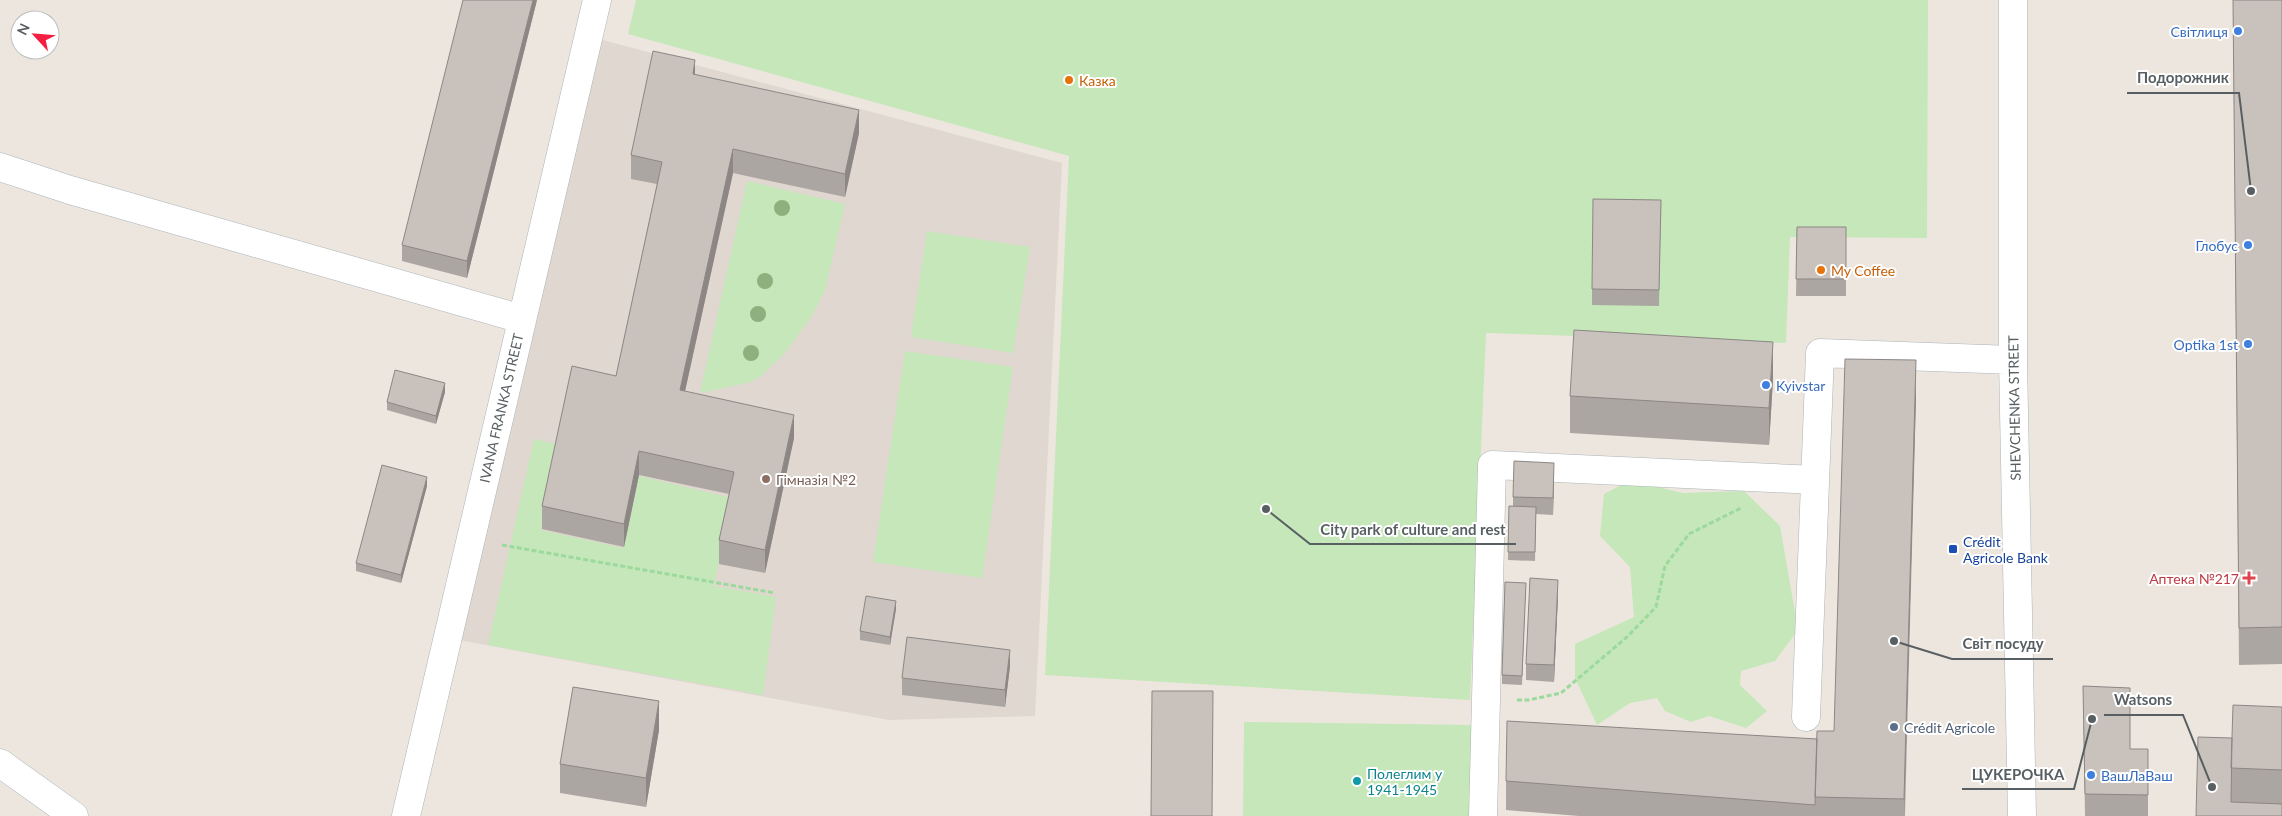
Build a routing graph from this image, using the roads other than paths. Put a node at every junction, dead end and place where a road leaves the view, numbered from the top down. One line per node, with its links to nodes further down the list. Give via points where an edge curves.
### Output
1 (597, 0): 4 (street, IVANA FRANKA STREET)
2 (2013, 0): 5 (street, SHEVCHENKA STREET)
3 (0, 168): 4 (street)
4 (522, 319): 10 (street, IVANA FRANKA STREET)
5 (2013, 360): 6 (street, via 1820,353); 12 (street, SHEVCHENKA STREET)
6 (1815, 480): 7 (street); 11 (street, via 1492,465)
7 (1806, 717)
8 (0, 763): 9 (street)
9 (74, 816)
10 (406, 816)
11 (1483, 816)
12 (2022, 816)

